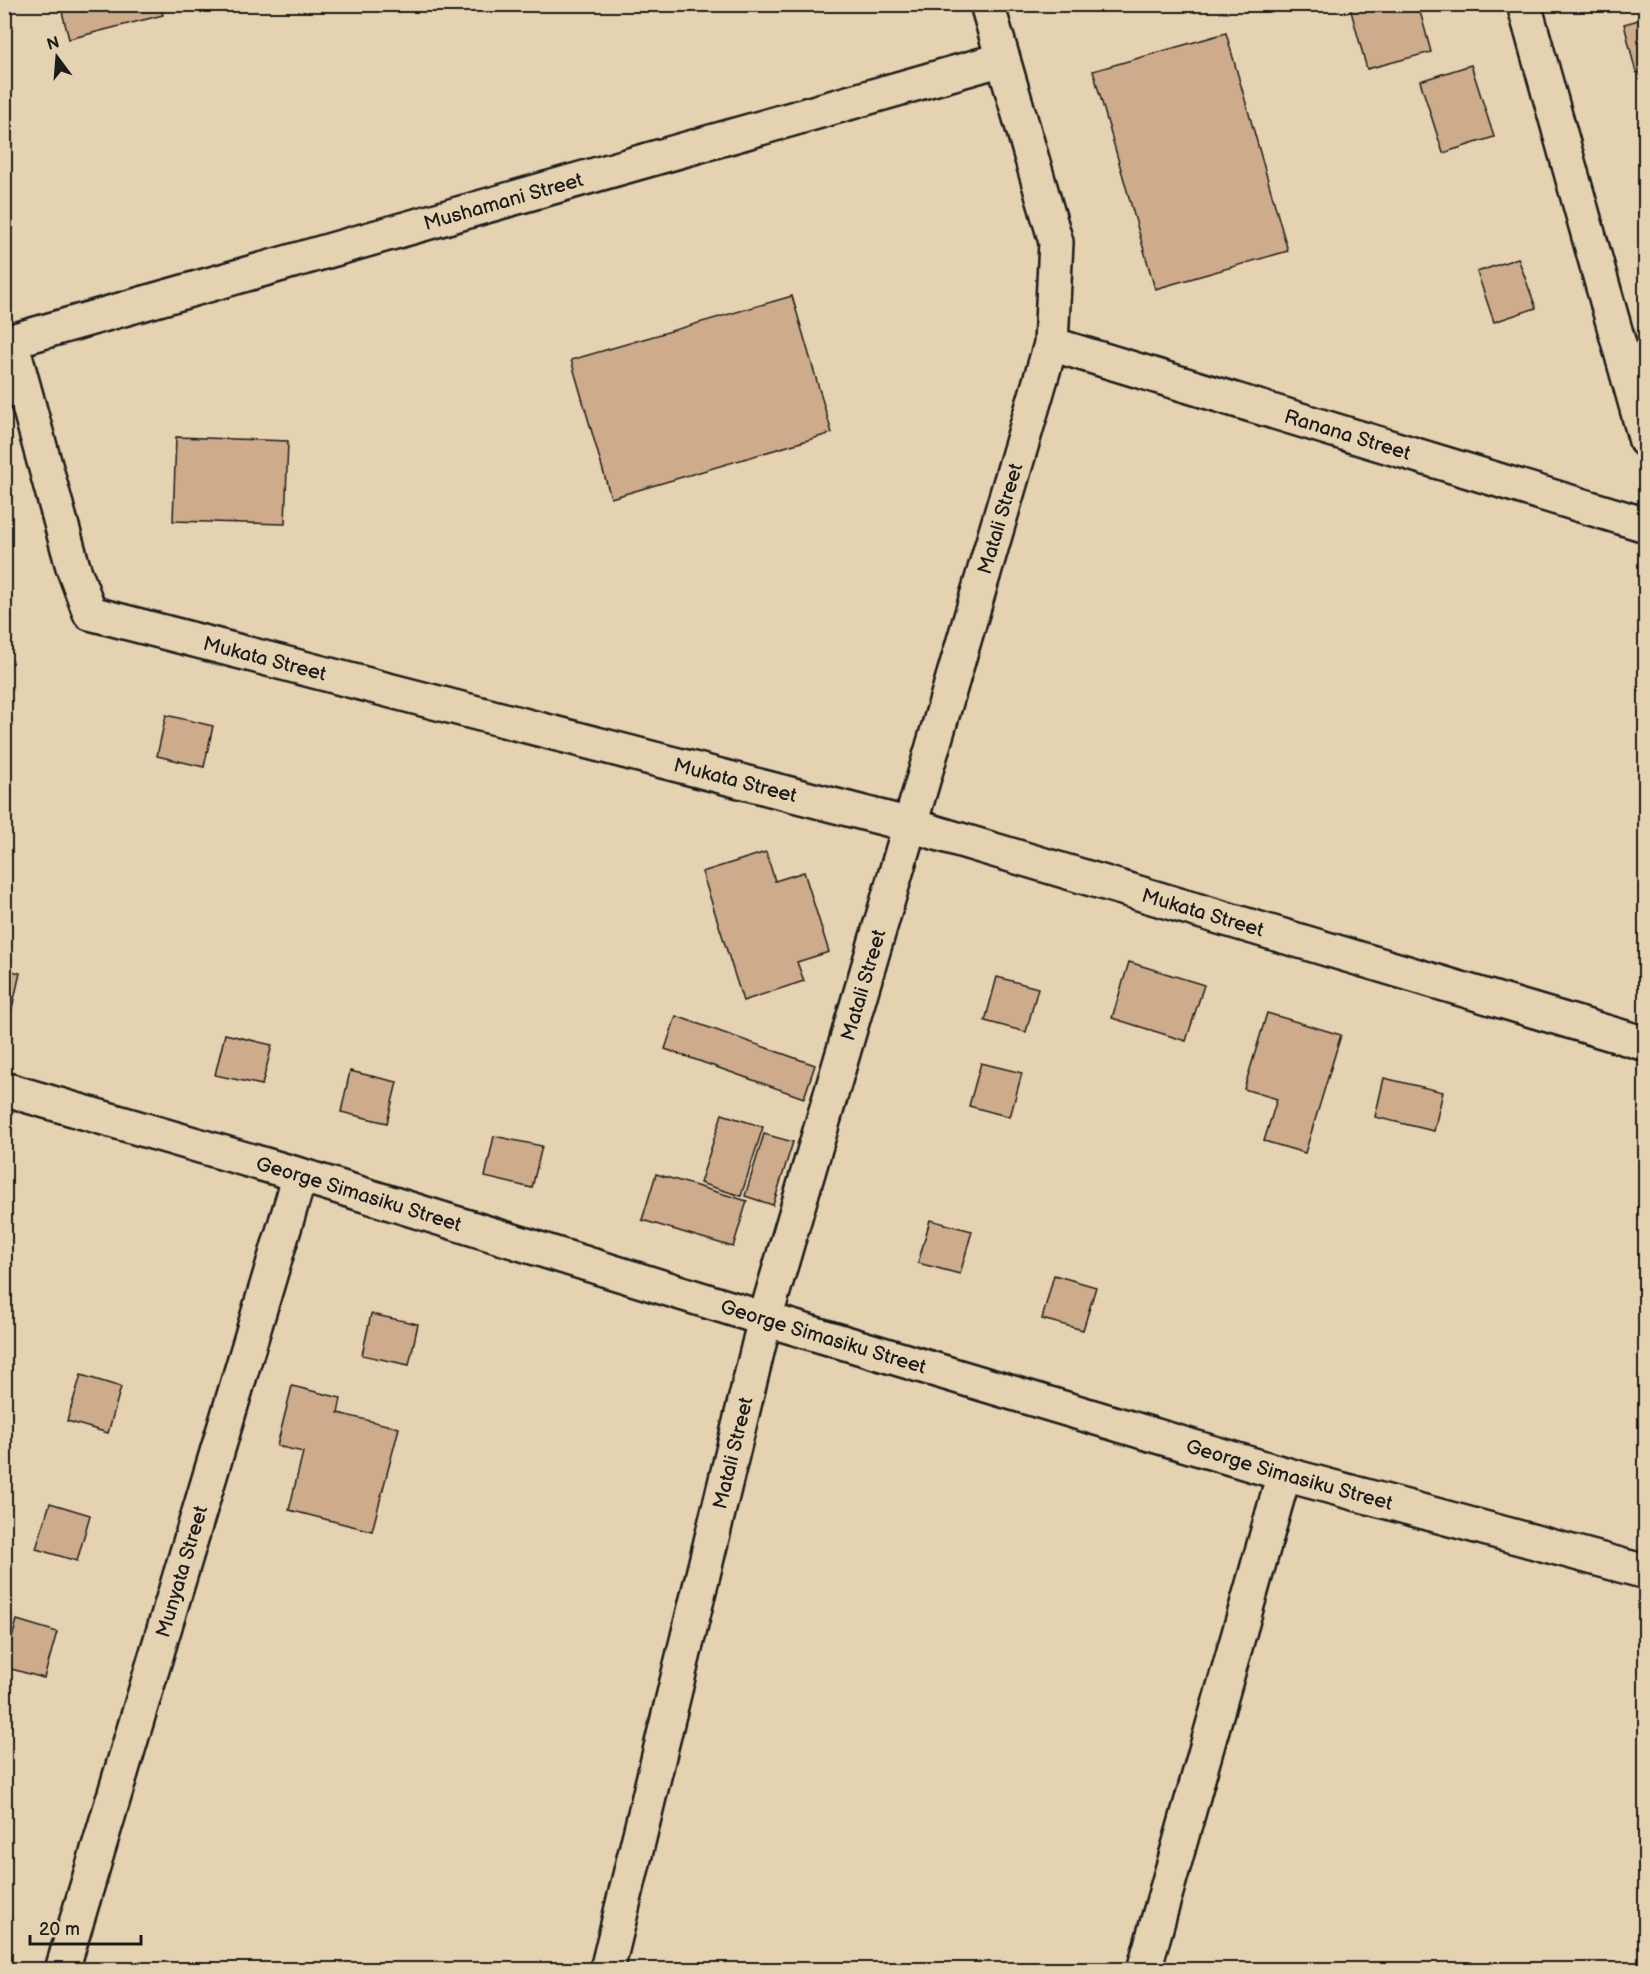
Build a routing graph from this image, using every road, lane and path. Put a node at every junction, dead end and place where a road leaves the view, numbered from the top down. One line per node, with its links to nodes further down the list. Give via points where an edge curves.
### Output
1 (987, 4): 3 (street, Matali Street)
2 (1524, 4): 6 (street)
3 (1004, 59): 4 (street, Mushamani Street); 5 (street, Matali Street, via 1056,242)
4 (8, 342): 8 (street, Mukata Street, via 90,613)
5 (1051, 344): 7 (street, Ranana Street); 8 (street, Matali Street)
6 (1646, 441)
7 (1646, 525)
8 (910, 825): 9 (street, Mukata Street); 12 (street, Matali Street)
9 (1646, 1044)
10 (4, 1089): 11 (street, George Simasiku Street)
11 (300, 1175): 12 (street, George Simasiku Street); 15 (street, Munyata Street)
12 (765, 1318): 13 (street, George Simasiku Street); 16 (street, Matali Street)
13 (1284, 1474): 14 (street, George Simasiku Street); 17 (street)
14 (1646, 1572)
15 (62, 1970)
16 (607, 1970)
17 (1144, 1970)

